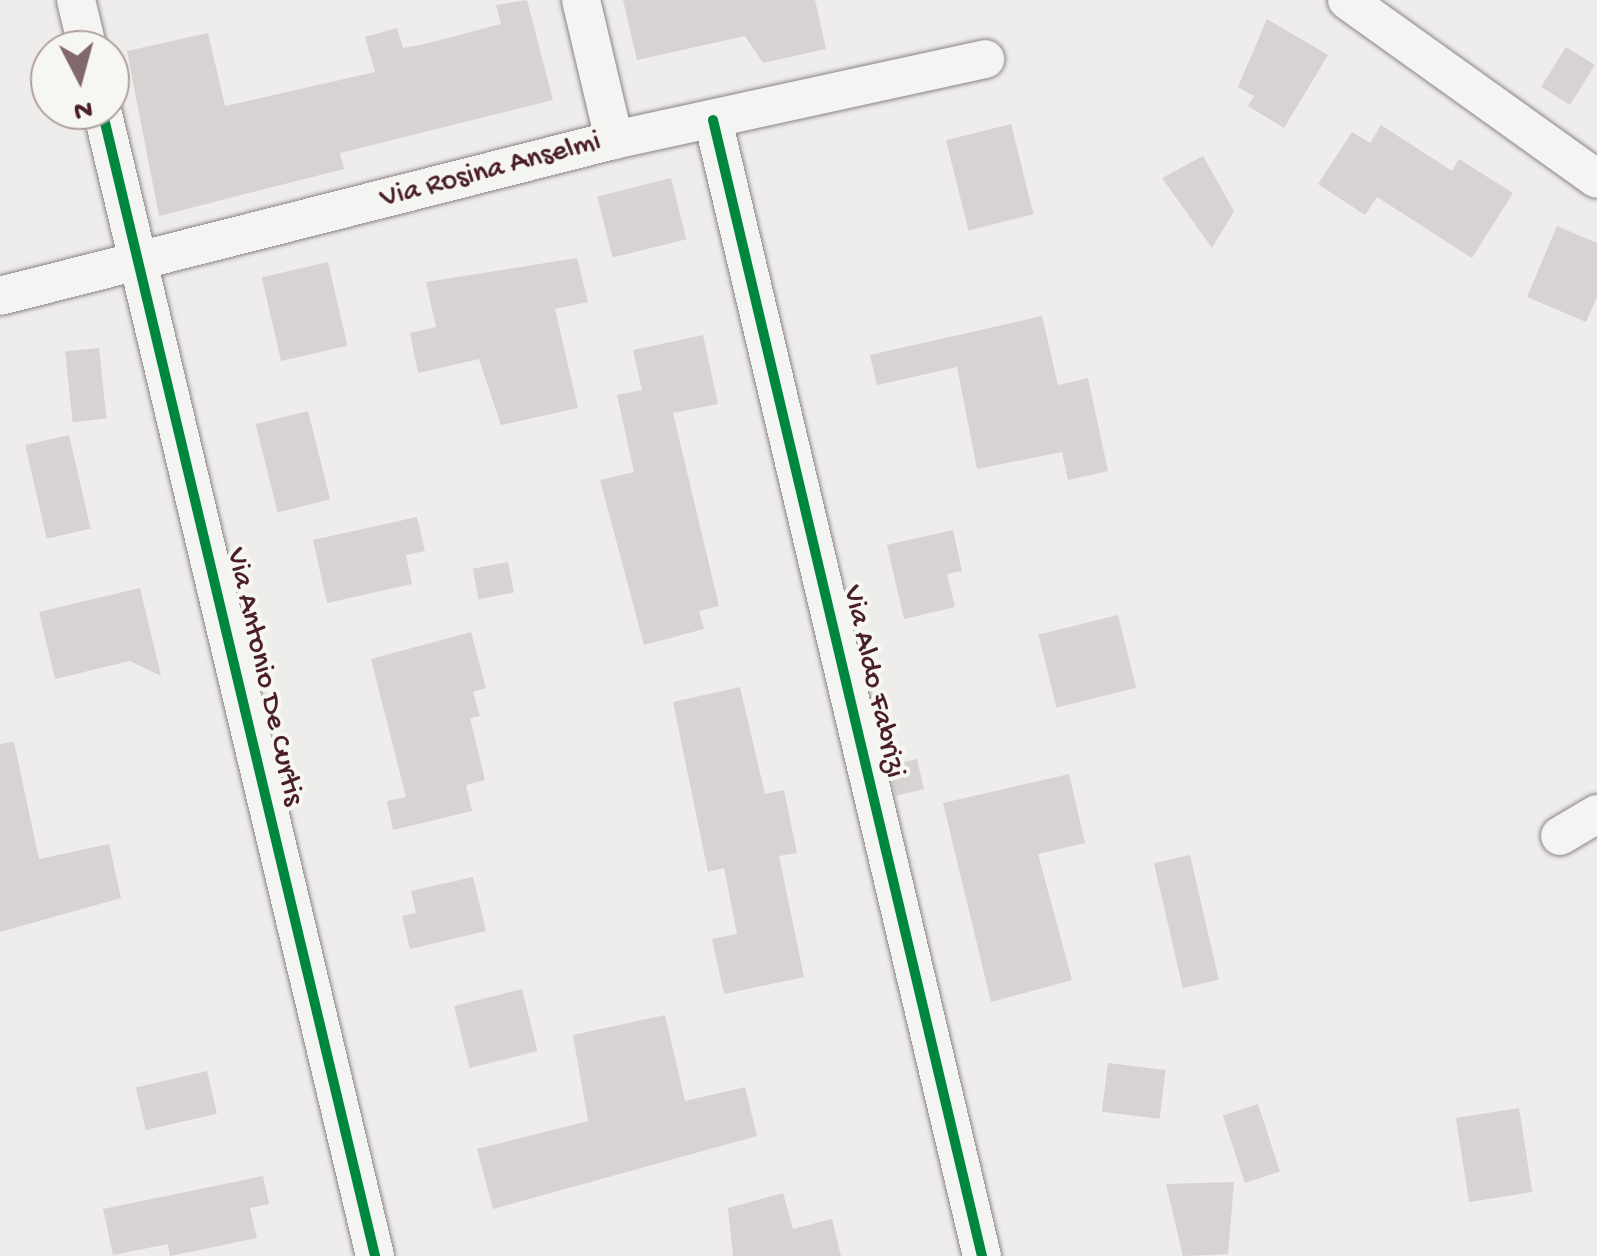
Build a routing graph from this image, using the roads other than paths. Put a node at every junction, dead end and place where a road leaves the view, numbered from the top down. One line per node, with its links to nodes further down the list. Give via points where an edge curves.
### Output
1 (76, 0): 4 (street)
2 (582, 0): 8 (street)
3 (1347, 0): 9 (street)
4 (83, 30)
5 (985, 60): 6 (street, Via Rosina Anselmi)
6 (713, 120): 8 (street, Via Rosina Anselmi); 15 (street, Via Aldo Fabrizi)
7 (107, 130): 10 (street, Via Antonio De Curtis)
8 (614, 140): 10 (street, Via Rosina Anselmi)
9 (1597, 178)
10 (138, 264): 11 (street, Via Rosina Anselmi); 14 (street, Via Antonio De Curtis)
11 (0, 296)
12 (1597, 814): 13 (street)
13 (1560, 836)
14 (375, 1256)
15 (982, 1256)

